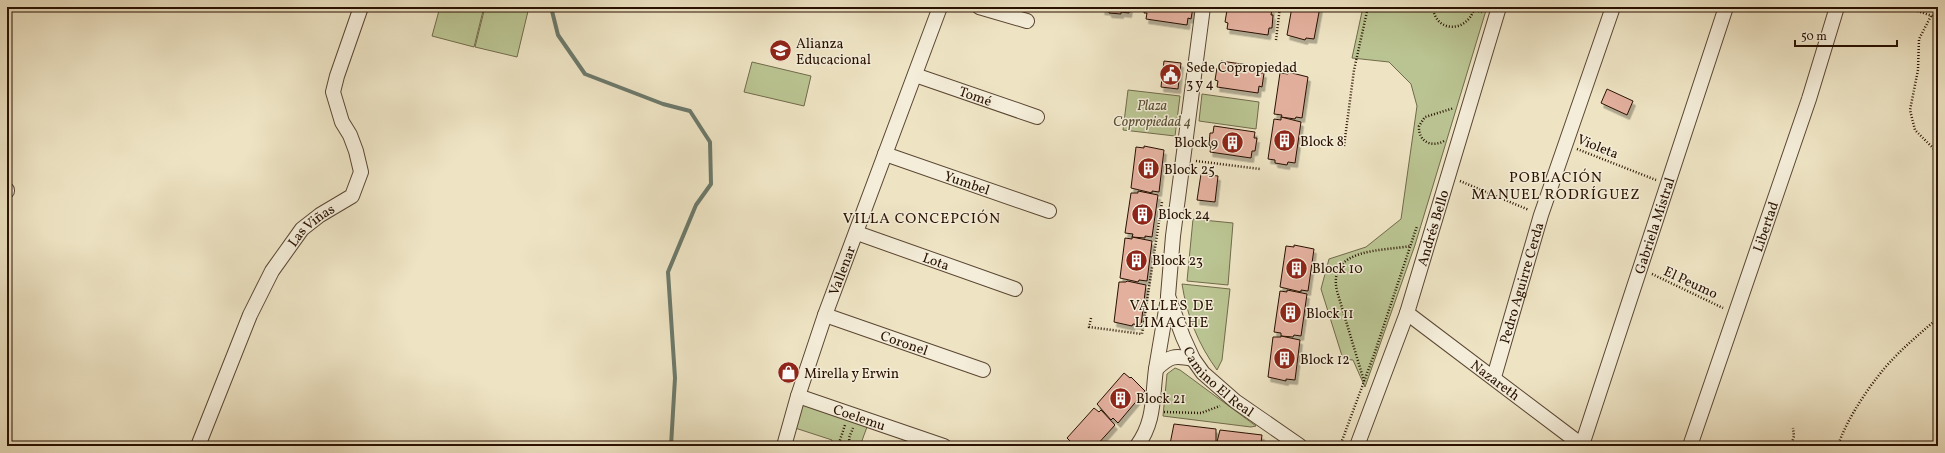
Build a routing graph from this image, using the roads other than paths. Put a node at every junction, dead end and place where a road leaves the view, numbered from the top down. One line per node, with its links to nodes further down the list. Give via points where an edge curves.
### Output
1 (361, 7): 25 (street, Las Viñas, via 333,92 342,122 356,151 361,172 352,196 302,229 272,271 250,316)
2 (940, 7): 10 (street, Vallenar)
3 (979, 7): 9 (street)
4 (1203, 7): 16 (street, Camino El Real, via 1173,236)
5 (1499, 7): 17 (street, Andrés Bello)
6 (1613, 7): 22 (street, Pedro Aguirre Cerda, via 1541,215)
7 (1726, 7): 24 (street, Gabriela Mistral)
8 (1838, 7): 31 (street, Libertad)
9 (1027, 21)
10 (914, 75): 11 (street, Tomé); 12 (street, Vallenar)
11 (1037, 117)
12 (885, 154): 13 (street, Yumbel); 14 (street, Vallenar)
13 (1049, 211)
14 (857, 232): 15 (street, Lota); 18 (street, Vallenar)
15 (1015, 289)
16 (1168, 296): 19 (street, Camino El Real); 20 (street)
17 (1408, 314): 22 (street, Nazareth); 30 (street, Andrés Bello)
18 (825, 315): 21 (street, Coronel); 23 (street, Vallenar)
19 (1193, 359): 20 (street, via 1174,356 1163,361); 29 (street, Camino El Real, via 1203,373 1235,401)
20 (1156, 369): 28 (street, via 1152,412 1146,432)
21 (983, 370)
22 (1494, 377): 24 (street, Nazareth)
23 (798, 396): 26 (street, Vallenar); 27 (street, Coelemu)
24 (1582, 445)
25 (198, 446)
26 (784, 446)
27 (944, 446)
28 (1136, 446)
29 (1300, 446)
30 (1357, 446)
31 (1690, 446)

